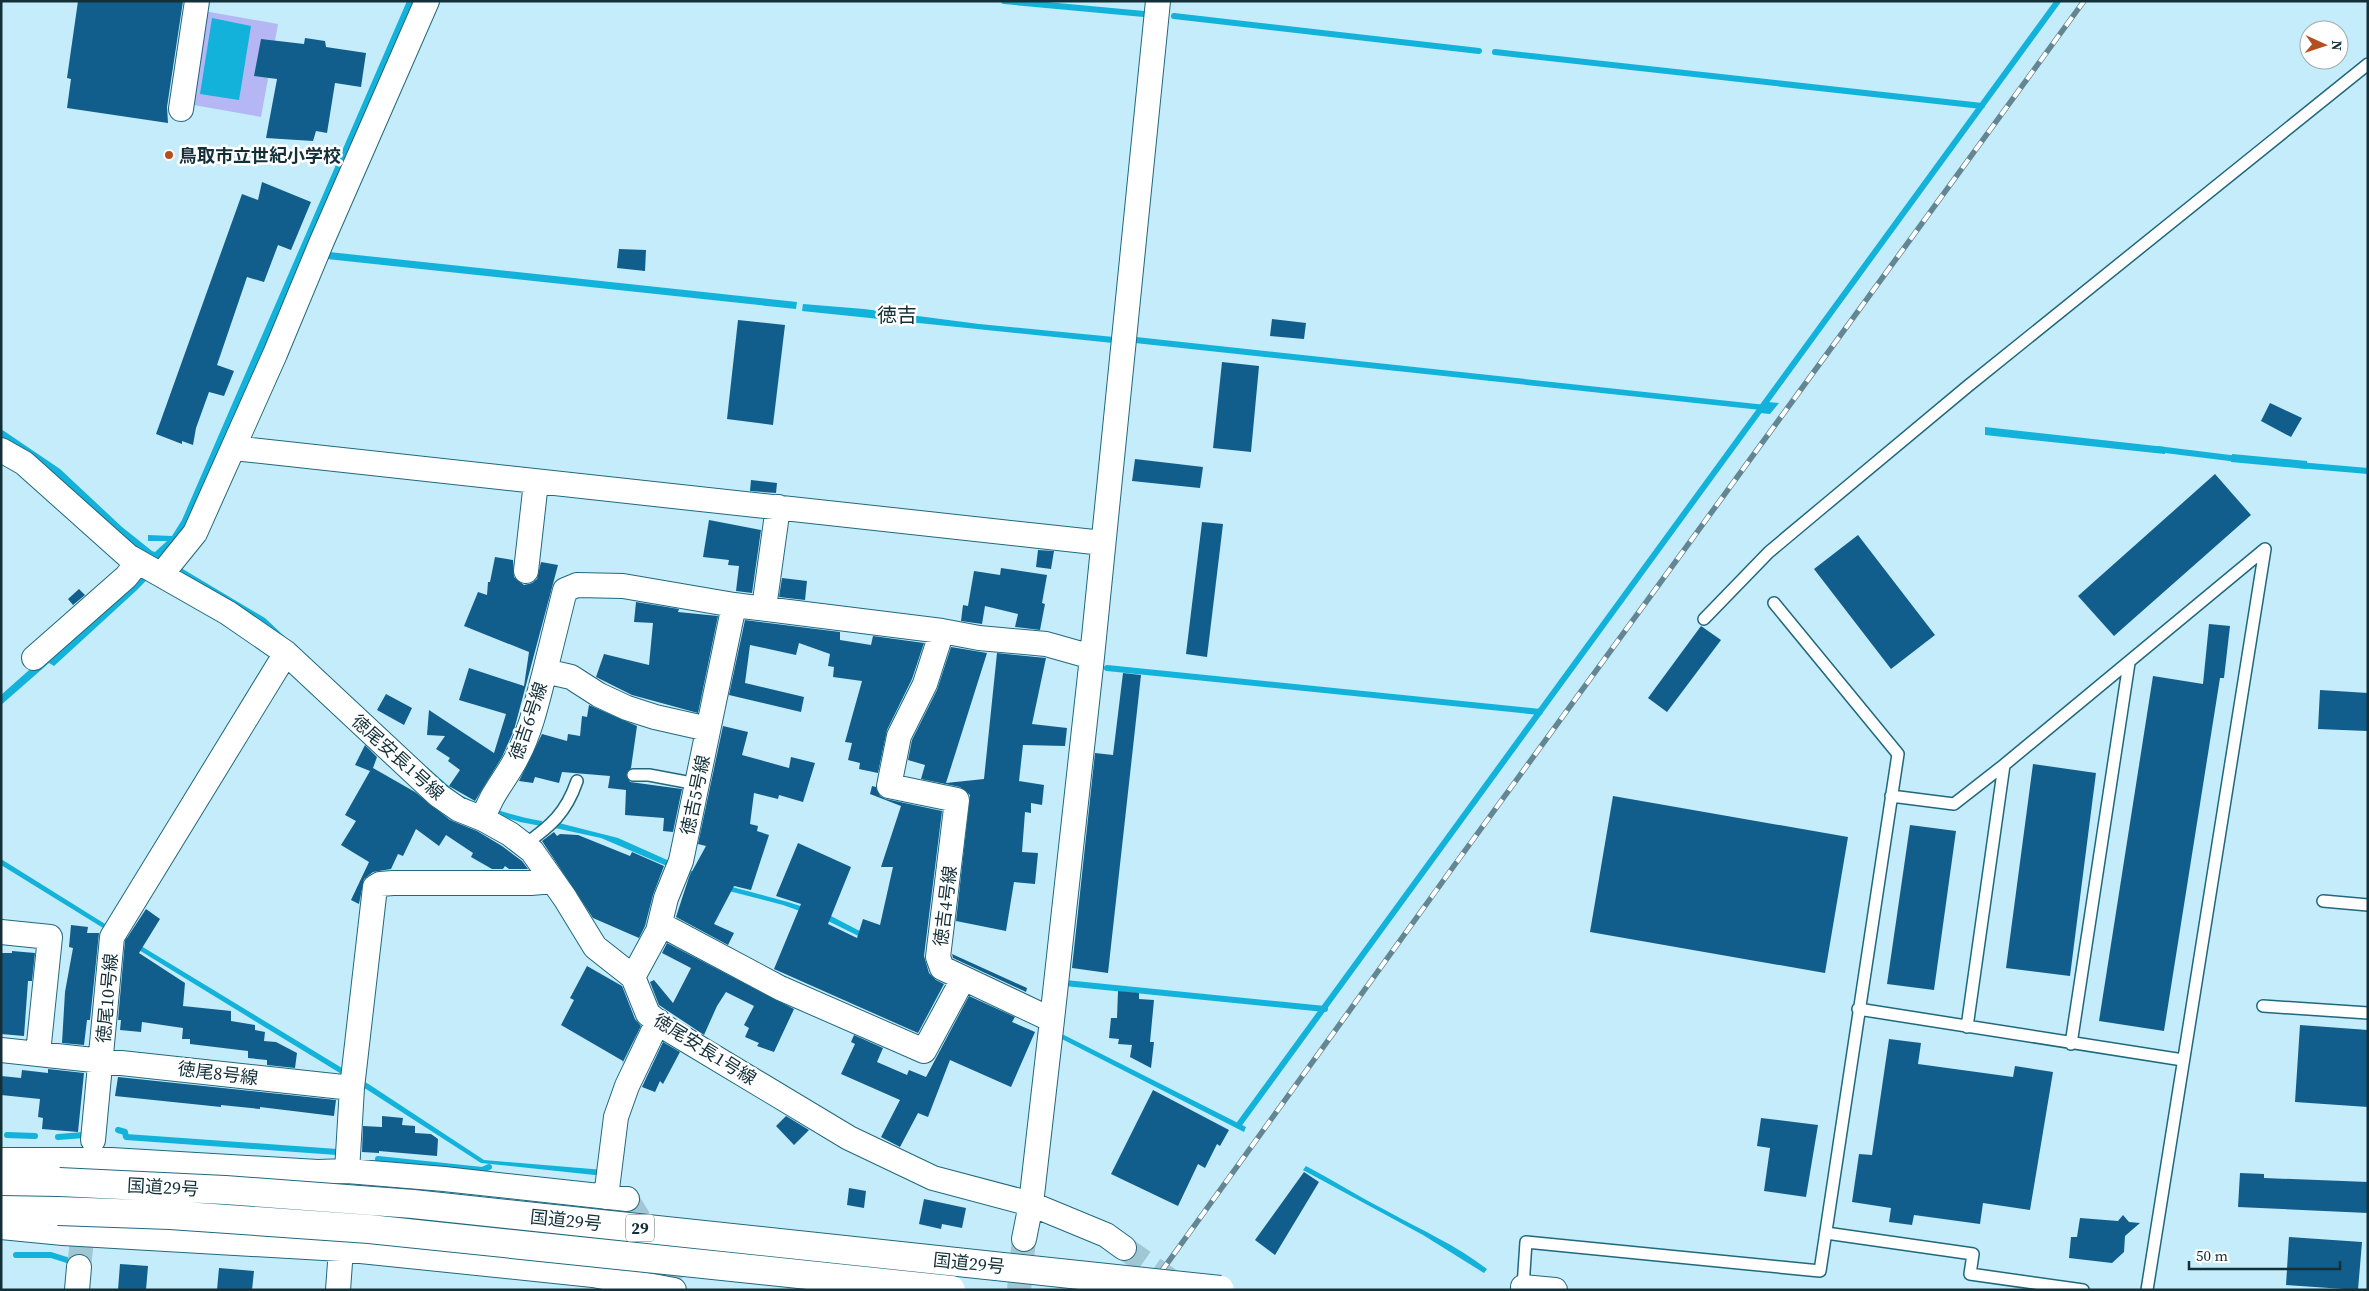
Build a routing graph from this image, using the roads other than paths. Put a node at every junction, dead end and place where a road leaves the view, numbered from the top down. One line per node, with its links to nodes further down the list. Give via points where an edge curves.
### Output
1 (197, 1): 5 (street)
2 (427, 1): 6 (street)
3 (1158, 1): 10 (street)
4 (2368, 64): 17 (lane, via 1824,506 1769,552)
5 (181, 109)
6 (233, 448): 8 (street); 13 (street, via 195,533)
7 (1, 450): 11 (street, 徳尾安長1号線, via 24,464)
8 (536, 482): 9 (street); 12 (street)
9 (778, 507): 10 (street); 16 (street)
10 (1103, 543): 20 (street)
11 (138, 562): 13 (street, 徳尾安長1号線); 21 (street, via 126,577)
12 (526, 571)
13 (161, 575): 19 (street, 徳尾安長1号線, via 228,613)
14 (1774, 603): 29 (lane, via 1898,754)
15 (734, 605): 16 (street); 23 (street, via 623,586 569,586 564,590 560,603); 24 (street, 徳吉5号線)
16 (764, 608): 18 (street)
17 (1704, 619)
18 (942, 631): 20 (street, via 1046,644); 38 (street, 徳吉4号線, via 924,684 899,736 888,786 957,800 938,957 942,968)
19 (286, 652): 30 (street, 徳尾安長1号線, via 438,795 458,809); 48 (street, 徳尾10号線, via 112,937)
20 (1092, 657): 42 (street)
21 (34, 658)
22 (2129, 663): 25 (lane); 45 (lane); 49 (lane, via 2265,549)
23 (545, 671): 24 (street, 徳吉6号線, via 571,677 627,708); 30 (street, 徳吉6号線, via 523,744 489,802)
24 (708, 729): 28 (street, 徳吉5号線)
25 (2004, 765): 29 (lane, via 1954,804); 44 (lane)
26 (633, 775): 28 (lane)
27 (577, 781): 31 (lane, via 565,809 554,823)
28 (697, 784): 35 (street, 徳吉5号線, via 681,861 666,898)
29 (1891, 796): 40 (lane)
30 (483, 819): 31 (street, 徳尾安長1号線)
31 (524, 845): 32 (street, 徳尾安長1号線)
32 (553, 881): 37 (street, 徳尾安長1号線, via 595,947); 50 (street, via 393,882 375,887)
33 (2323, 901): 34 (lane)
34 (2368, 905)
35 (660, 924): 37 (street, 徳吉5号線); 38 (street, via 780,988 924,1051)
36 (1, 932): 47 (street, via 50,937)
37 (633, 977): 43 (street, 徳尾安長1号線, via 648,1014)
38 (963, 979): 42 (street, 徳吉4号線)
39 (2263, 1006): 41 (lane)
40 (1858, 1009): 44 (lane); 58 (lane)
41 (2368, 1013)
42 (1052, 1020): 55 (street)
43 (658, 1021): 53 (street, via 616,1117 616,1198); 55 (street, 徳尾安長1号線, via 849,1138 933,1178)
44 (1967, 1028): 45 (lane)
45 (2071, 1044): 49 (lane)
46 (1, 1050): 47 (street, 徳尾8号線)
47 (38, 1053): 48 (street, 徳尾8号線)
48 (102, 1059): 50 (street, 徳尾8号線); 51 (street, 徳尾10号線)
49 (2183, 1060): 69 (lane)
50 (352, 1088): 53 (street)
51 (93, 1140)
52 (1, 1160): 53 (street, via 111,1160)
53 (347, 1171)
54 (1, 1181): 66 (highway, 国道29号 / 29, bridge, via 225,1190 413,1204)
55 (1030, 1204): 59 (street); 60 (street, 徳尾安長1号線, via 1106,1235)
56 (1, 1210): 65 (highway, 国道29号 / 29, bridge, via 179,1215 369,1229)
57 (1, 1227): 61 (street)
58 (1826, 1232): 62 (lane, via 1820,1270 1526,1242); 68 (lane, via 1972,1254 1970,1274)
59 (1024, 1239)
60 (1124, 1248)
61 (342, 1249): 63 (street); 64 (street, via 593,1275)
62 (1523, 1288): 67 (street)
63 (338, 1290)
64 (674, 1290)
65 (951, 1290)
66 (1220, 1290)
67 (1555, 1290)
68 (2083, 1290)
69 (2147, 1290)

